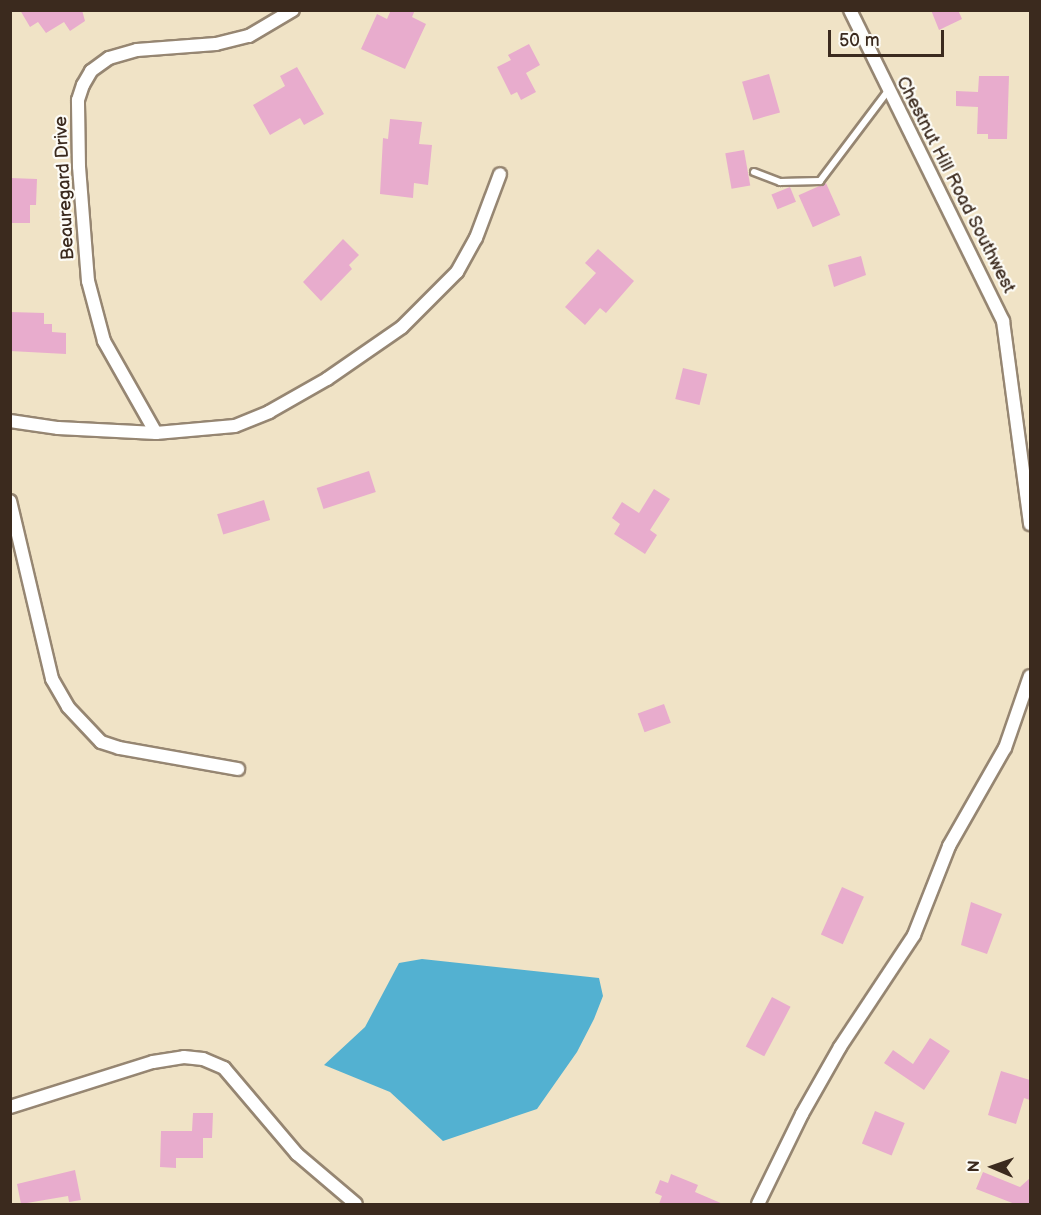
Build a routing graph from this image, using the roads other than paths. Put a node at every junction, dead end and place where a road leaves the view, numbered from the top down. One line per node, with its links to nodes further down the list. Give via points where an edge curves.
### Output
1 (293, 10): 8 (street, Beauregard Drive, via 249,36 216,44 137,50 109,58 91,71 81,92 80,167 88,281 104,341)
2 (850, 10): 3 (street, Chestnut Hill Road Southwest)
3 (887, 92): 4 (lane, via 820,181 780,182); 10 (street, Chestnut Hill Road Southwest, via 976,261 1003,321)
4 (754, 172)
5 (500, 174): 8 (street, via 476,238 457,272 402,327 327,379 269,412 236,426)
6 (11, 421): 7 (street); 8 (street, via 91,431)
7 (10, 426)
8 (156, 433)
9 (10, 501): 12 (street, via 52,679 68,707 101,742)
10 (1030, 524)
11 (1030, 676): 15 (street, via 1005,748 949,846 914,935 813,1095)
12 (238, 769)
13 (10, 1107): 14 (street, via 153,1062 184,1057 203,1059 224,1068 297,1154)
14 (356, 1204)
15 (758, 1204)

